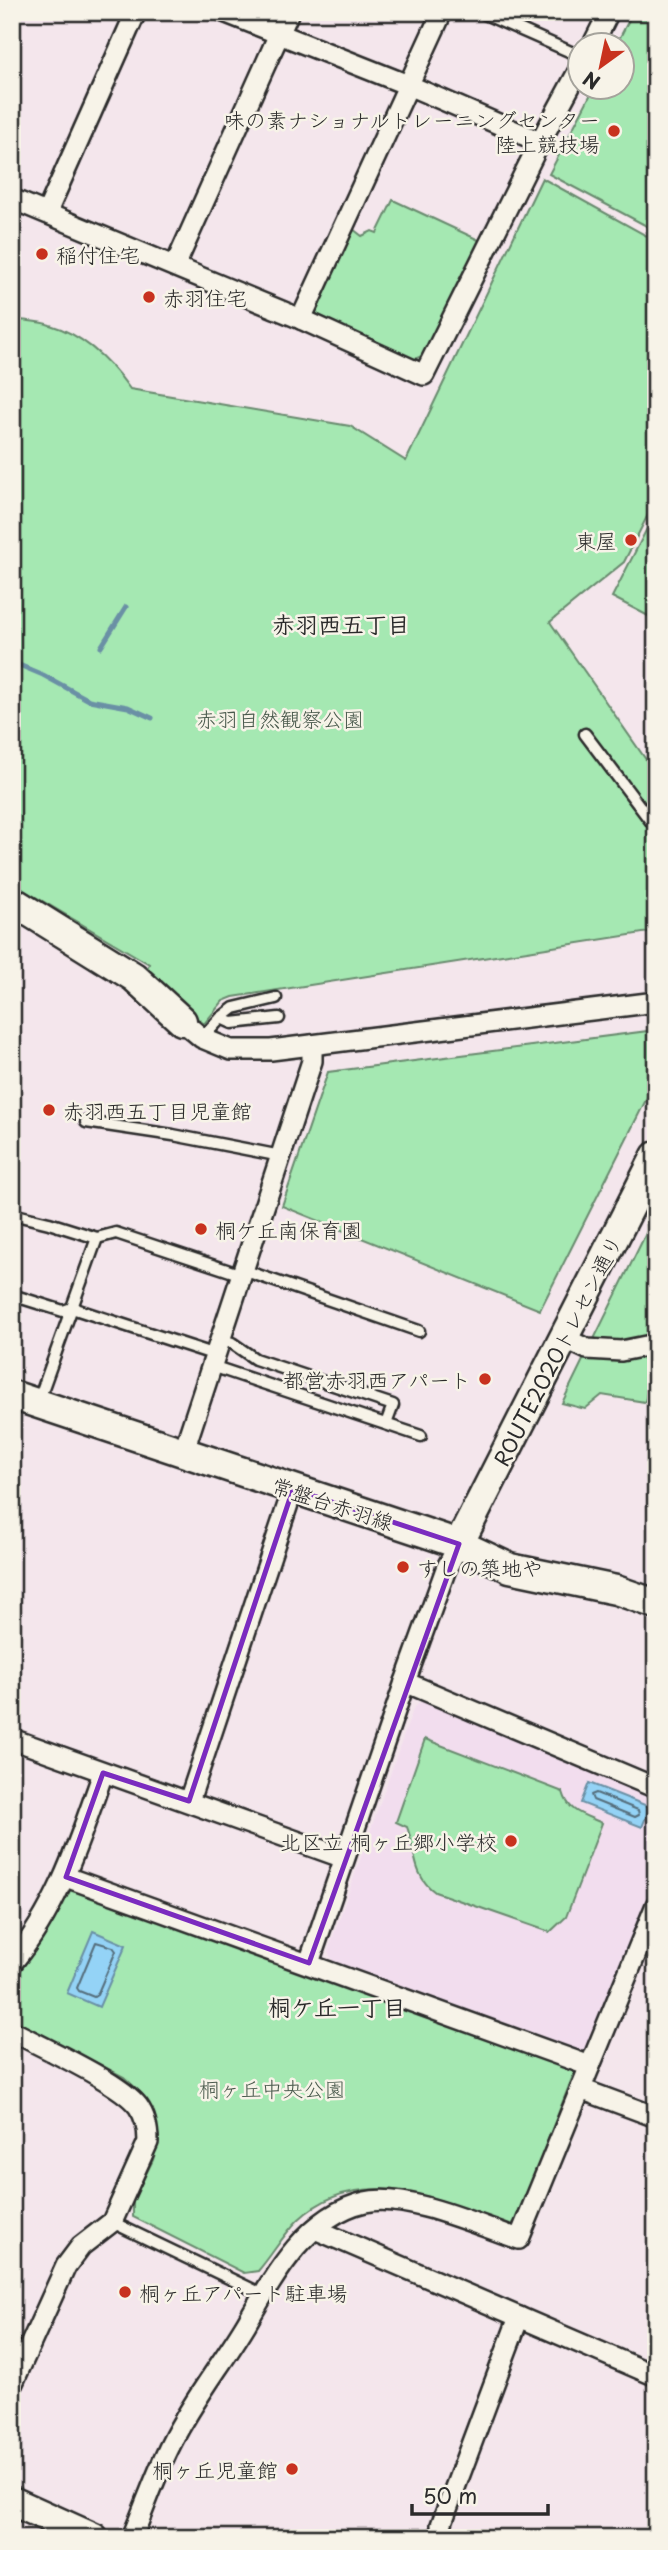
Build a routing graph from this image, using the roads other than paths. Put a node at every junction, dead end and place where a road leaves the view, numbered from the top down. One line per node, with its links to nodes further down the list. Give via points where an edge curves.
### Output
1 (136, 12): 14 (street)
2 (224, 12): 8 (street)
3 (289, 12): 8 (street)
4 (442, 12): 10 (street)
5 (480, 12): 9 (lane)
6 (609, 12): 7 (street)
7 (599, 32)
8 (279, 35): 10 (street); 15 (street)
9 (566, 50)
10 (408, 85): 12 (street); 16 (street)
11 (566, 94): 12 (street)
12 (540, 142): 16 (street, via 424,375)
13 (12, 199): 14 (street)
14 (47, 212): 15 (street)
15 (175, 266): 16 (street)
16 (301, 319)
17 (585, 734): 18 (lane)
18 (656, 828)
19 (12, 901): 24 (main road, via 134,977)
20 (276, 998): 22 (lane, via 234,1008)
21 (656, 1002): 25 (street)
22 (221, 1018): 23 (lane, via 232,1023); 24 (lane)
23 (279, 1018)
24 (192, 1030): 25 (street, via 231,1051)
25 (312, 1045): 27 (street, via 312,1062)
26 (86, 1122): 27 (lane)
27 (282, 1156): 31 (street)
28 (654, 1161): 35 (main road, ROUTE2020トレセン通り)
29 (12, 1214): 30 (lane)
30 (97, 1238): 31 (lane, via 116,1233); 33 (lane)
31 (243, 1272): 34 (lane); 37 (street)
32 (12, 1295): 33 (lane, via 63,1311)
33 (72, 1308): 37 (lane); 38 (lane)
34 (419, 1331)
35 (562, 1337): 36 (street, via 587,1349 621,1351); 43 (main road, ROUTE2020トレセン通り)
36 (656, 1344)
37 (216, 1353): 39 (lane); 39 (lane, via 232,1343 255,1359 393,1405); 41 (street)
38 (25, 1399): 41 (main road, 常盤台赤羽線)
39 (386, 1424): 40 (lane)
40 (421, 1436)
41 (183, 1453): 42 (main road, 常盤台赤羽線)
42 (293, 1489): 43 (main road, 常盤台赤羽線); 49 (street)
43 (459, 1544): 44 (main road, 常盤台赤羽線, via 510,1568 616,1590); 45 (street)
44 (656, 1604)
45 (405, 1682): 48 (street); 50 (street)
46 (12, 1739): 47 (street)
47 (103, 1773): 49 (street); 51 (street)
48 (656, 1788)
49 (189, 1801): 50 (street)
50 (344, 1858): 54 (street)
51 (66, 1877): 53 (street); 54 (street)
52 (656, 1905): 56 (street)
53 (12, 1963)
54 (309, 1963): 56 (street)
55 (12, 2031): 59 (street, via 127,2094 142,2113 148,2142)
56 (590, 2066): 57 (street)
57 (581, 2089): 58 (street); 60 (street, via 519,2239 455,2217 385,2201 351,2206)
58 (656, 2117)
59 (112, 2222): 61 (lane); 64 (street, via 66,2266)
60 (315, 2229): 61 (street); 62 (street)
61 (262, 2294): 67 (street, via 171,2443)
62 (519, 2317): 63 (street); 68 (street, via 441,2525)
63 (656, 2376)
64 (12, 2385)
65 (12, 2501): 66 (main road)
66 (94, 2538)
67 (130, 2538)
68 (443, 2538)

